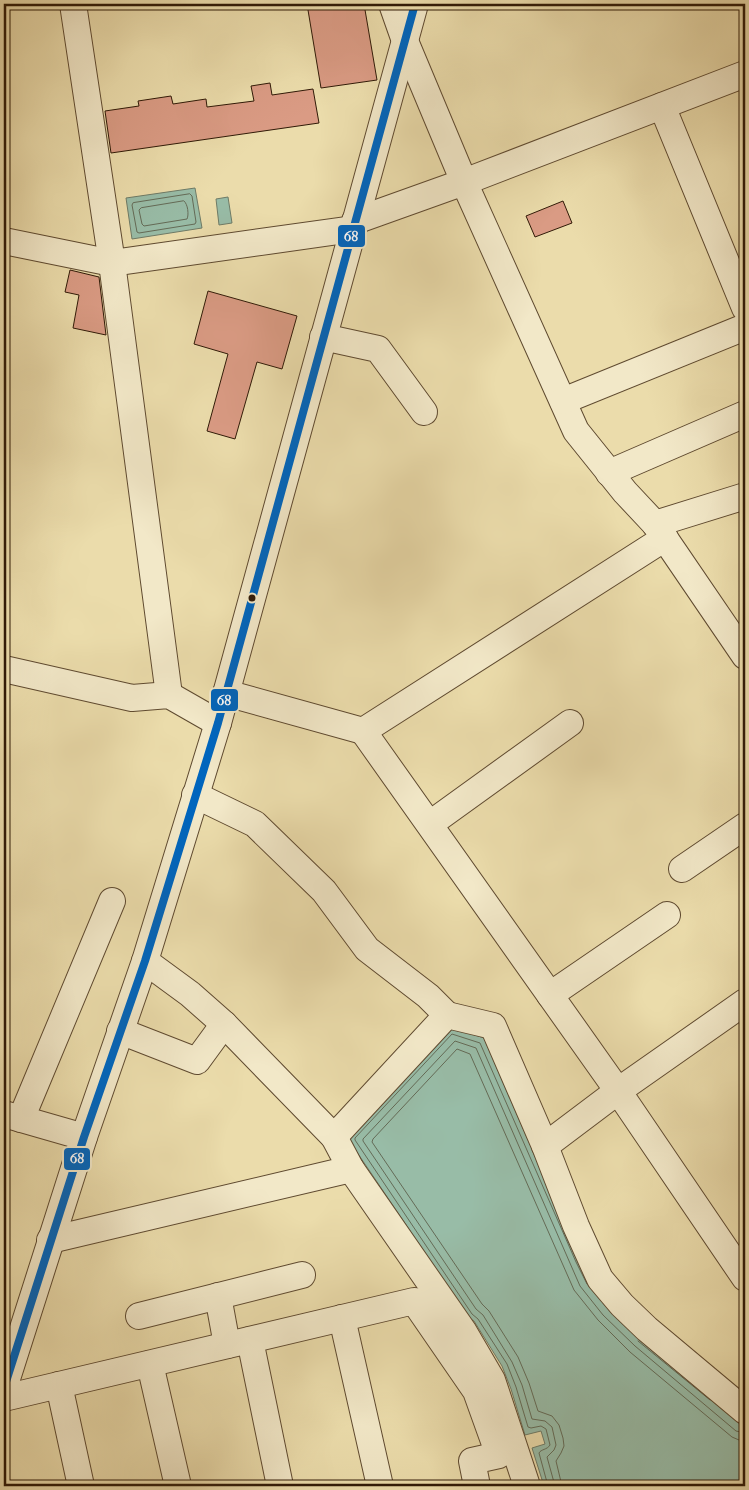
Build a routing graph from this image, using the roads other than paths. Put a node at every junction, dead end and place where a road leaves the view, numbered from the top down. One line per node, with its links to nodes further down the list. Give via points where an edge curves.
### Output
1 (73, 4): 10 (street)
2 (392, 4): 4 (street)
3 (415, 4): 4 (street)
4 (404, 40): 7 (street); 8 (street)
5 (745, 74): 6 (street)
6 (662, 106): 7 (street); 11 (street)
7 (464, 182): 8 (street); 14 (street)
8 (354, 225): 10 (street); 13 (street)
9 (4, 241): 10 (street)
10 (112, 263): 23 (street)
11 (745, 308)
12 (745, 327): 14 (street)
13 (323, 337): 15 (street, via 378,349); 22 (street)
14 (563, 401): 17 (street, via 576,431)
15 (424, 412)
16 (745, 414): 17 (street)
17 (610, 473): 19 (street)
18 (745, 496): 19 (street)
19 (660, 531): 20 (street); 26 (street)
20 (745, 656)
21 (4, 669): 23 (street, via 132,698)
22 (226, 694): 24 (street); 26 (street)
23 (169, 695): 24 (street)
24 (218, 723): 27 (street)
25 (570, 723): 28 (street)
26 (363, 731): 28 (street)
27 (195, 795): 33 (street); 36 (street, via 256,824 324,892 367,949 428,996)
28 (430, 824): 34 (street)
29 (745, 826): 30 (street)
30 (682, 868)
31 (112, 901): 40 (street)
32 (667, 916): 34 (street)
33 (145, 961): 37 (street); 38 (street)
34 (550, 996): 39 (street)
35 (745, 1002): 39 (street)
36 (447, 1015): 42 (street); 43 (street, via 492,1026)
37 (224, 1024): 38 (street, via 197,1061); 42 (street)
38 (120, 1030): 41 (street)
39 (618, 1091): 43 (street); 47 (street)
40 (13, 1117): 41 (street)
41 (84, 1137): 45 (street)
42 (334, 1137): 44 (street)
43 (545, 1146): 56 (street, via 600,1279 647,1328)
44 (351, 1169): 45 (street); 62 (street, via 464,1332 492,1380)
45 (50, 1240): 54 (street)
46 (302, 1275): 48 (street)
47 (745, 1278)
48 (218, 1296): 49 (street); 51 (street)
49 (139, 1316)
50 (342, 1318): 51 (street); 60 (street); 61 (street, via 414,1301 476,1391 496,1446 499,1455 472,1462)
51 (238, 1343): 52 (street); 59 (street)
52 (150, 1364): 53 (street); 58 (street)
53 (59, 1385): 55 (street); 57 (street)
54 (4, 1388)
55 (4, 1398)
56 (745, 1411)
57 (81, 1486)
58 (178, 1486)
59 (280, 1486)
60 (380, 1486)
61 (477, 1486)
62 (527, 1486)

